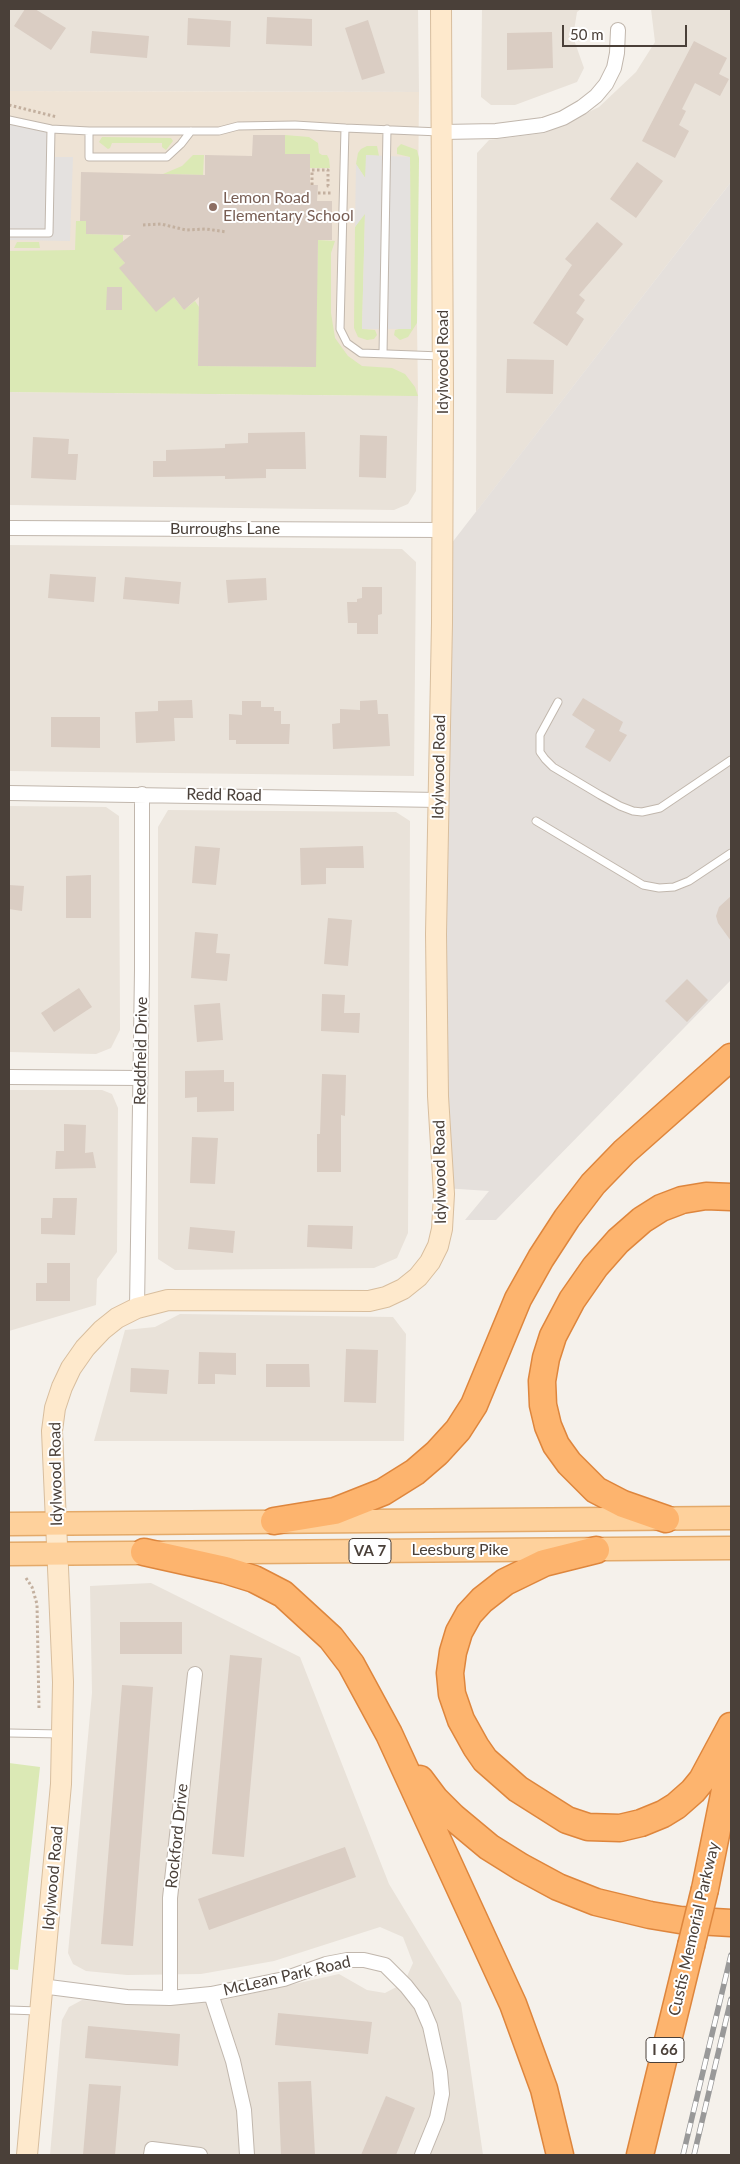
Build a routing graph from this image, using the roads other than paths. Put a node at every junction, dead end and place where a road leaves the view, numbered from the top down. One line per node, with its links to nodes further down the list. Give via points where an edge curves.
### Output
1 (442, 9): 9 (main road, Idylwood Road)
2 (618, 30): 9 (street, via 614,68 606,84 582,107 543,125 496,131)
3 (9, 120): 5 (lane)
4 (345, 128): 6 (lane); 8 (lane, via 238,126 219,131); 11 (lane, via 340,329 347,343 361,353)
5 (50, 129): 7 (lane); 10 (lane, via 49,233)
6 (387, 129): 9 (lane); 11 (lane)
7 (89, 130): 8 (lane); 8 (lane, via 89,157 167,156)
8 (191, 131)
9 (443, 132): 12 (main road, Idylwood Road)
10 (9, 232)
11 (383, 354): 12 (lane)
12 (443, 356): 14 (main road, Idylwood Road)
13 (9, 528): 14 (street, Burroughs Lane)
14 (442, 530): 19 (main road, Idylwood Road)
15 (558, 702): 16 (lane, via 540,735 540,752 553,767 633,811 660,808)
16 (731, 760)
17 (9, 792): 18 (street, Redd Road)
18 (142, 794): 19 (street, Redd Road); 24 (street, Reddfield Drive)
19 (438, 800): 26 (main road, Idylwood Road, via 438,1096 444,1194 442,1229 430,1262 403,1289 368,1301 168,1300)
20 (536, 821): 21 (lane, via 628,876 659,888 689,881)
21 (731, 853)
22 (731, 1057): 29 (highway, via 624,1152 567,1218 518,1299 474,1405 458,1430 437,1453 415,1472 382,1492 335,1511)
23 (9, 1077): 24 (street)
24 (140, 1078): 26 (street, Reddfield Drive)
25 (731, 1197): 28 (highway, via 706,1196 682,1200 642,1220 595,1267 568,1307 546,1358 542,1381 543,1405 556,1445 569,1463 596,1490 623,1504)
26 (137, 1308): 30 (main road, Idylwood Road, via 102,1330 85,1348 62,1387 52,1431)
27 (731, 1518): 28 (main road, Leesburg Pike / VA 7)
28 (666, 1519): 29 (main road, Leesburg Pike / VA 7)
29 (274, 1521): 30 (main road, Leesburg Pike / VA 7)
30 (56, 1522): 31 (main road, Leesburg Pike / VA 7); 34 (main road, Idylwood Road)
31 (9, 1524)
32 (731, 1548): 33 (main road, Leesburg Pike / VA 7)
33 (596, 1550): 35 (main road, Leesburg Pike / VA 7); 38 (highway, via 544,1563 505,1582 469,1614 459,1632 450,1673 452,1694 461,1720 485,1760 518,1789 567,1820 588,1827 620,1828 663,1814 693,1791)
34 (58, 1552): 35 (main road, Leesburg Pike / VA 7); 36 (main road, Leesburg Pike / VA 7); 40 (main road, Idylwood Road, via 63,1682)
35 (144, 1552): 41 (highway, via 225,1570 254,1579 283,1594 331,1638 346,1657)
36 (9, 1554)
37 (195, 1674): 46 (street, Rockford Drive, via 170,1898)
38 (731, 1726)
39 (9, 1732): 40 (lane)
40 (61, 1734): 44 (main road, Idylwood Road, via 58,1821)
41 (389, 1734): 43 (highway, via 435,1799 490,1847 521,1867 578,1895 616,1907 680,1920); 54 (highway, via 513,2004 544,2089)
42 (731, 1760): 55 (highway, Custis Memorial Parkway / I 66, bridge, via 705,1889)
43 (731, 1923)
44 (41, 1986): 46 (street, McLean Park Road, via 127,1997); 48 (main road, Idylwood Road)
45 (211, 1994): 46 (street, McLean Park Road); 52 (street, via 233,2060 244,2110); 53 (street, McLean Park Road, via 284,1979 347,1960 384,1965 420,2005 430,2026 440,2072 442,2094 439,2110)
46 (170, 1998)
47 (9, 2010): 48 (lane)
48 (40, 2011): 49 (main road, Idylwood Road)
49 (27, 2155)
50 (151, 2155): 51 (street, via 152,2149)
51 (200, 2155)
52 (247, 2155)
53 (422, 2155)
54 (560, 2155)
55 (640, 2155)

